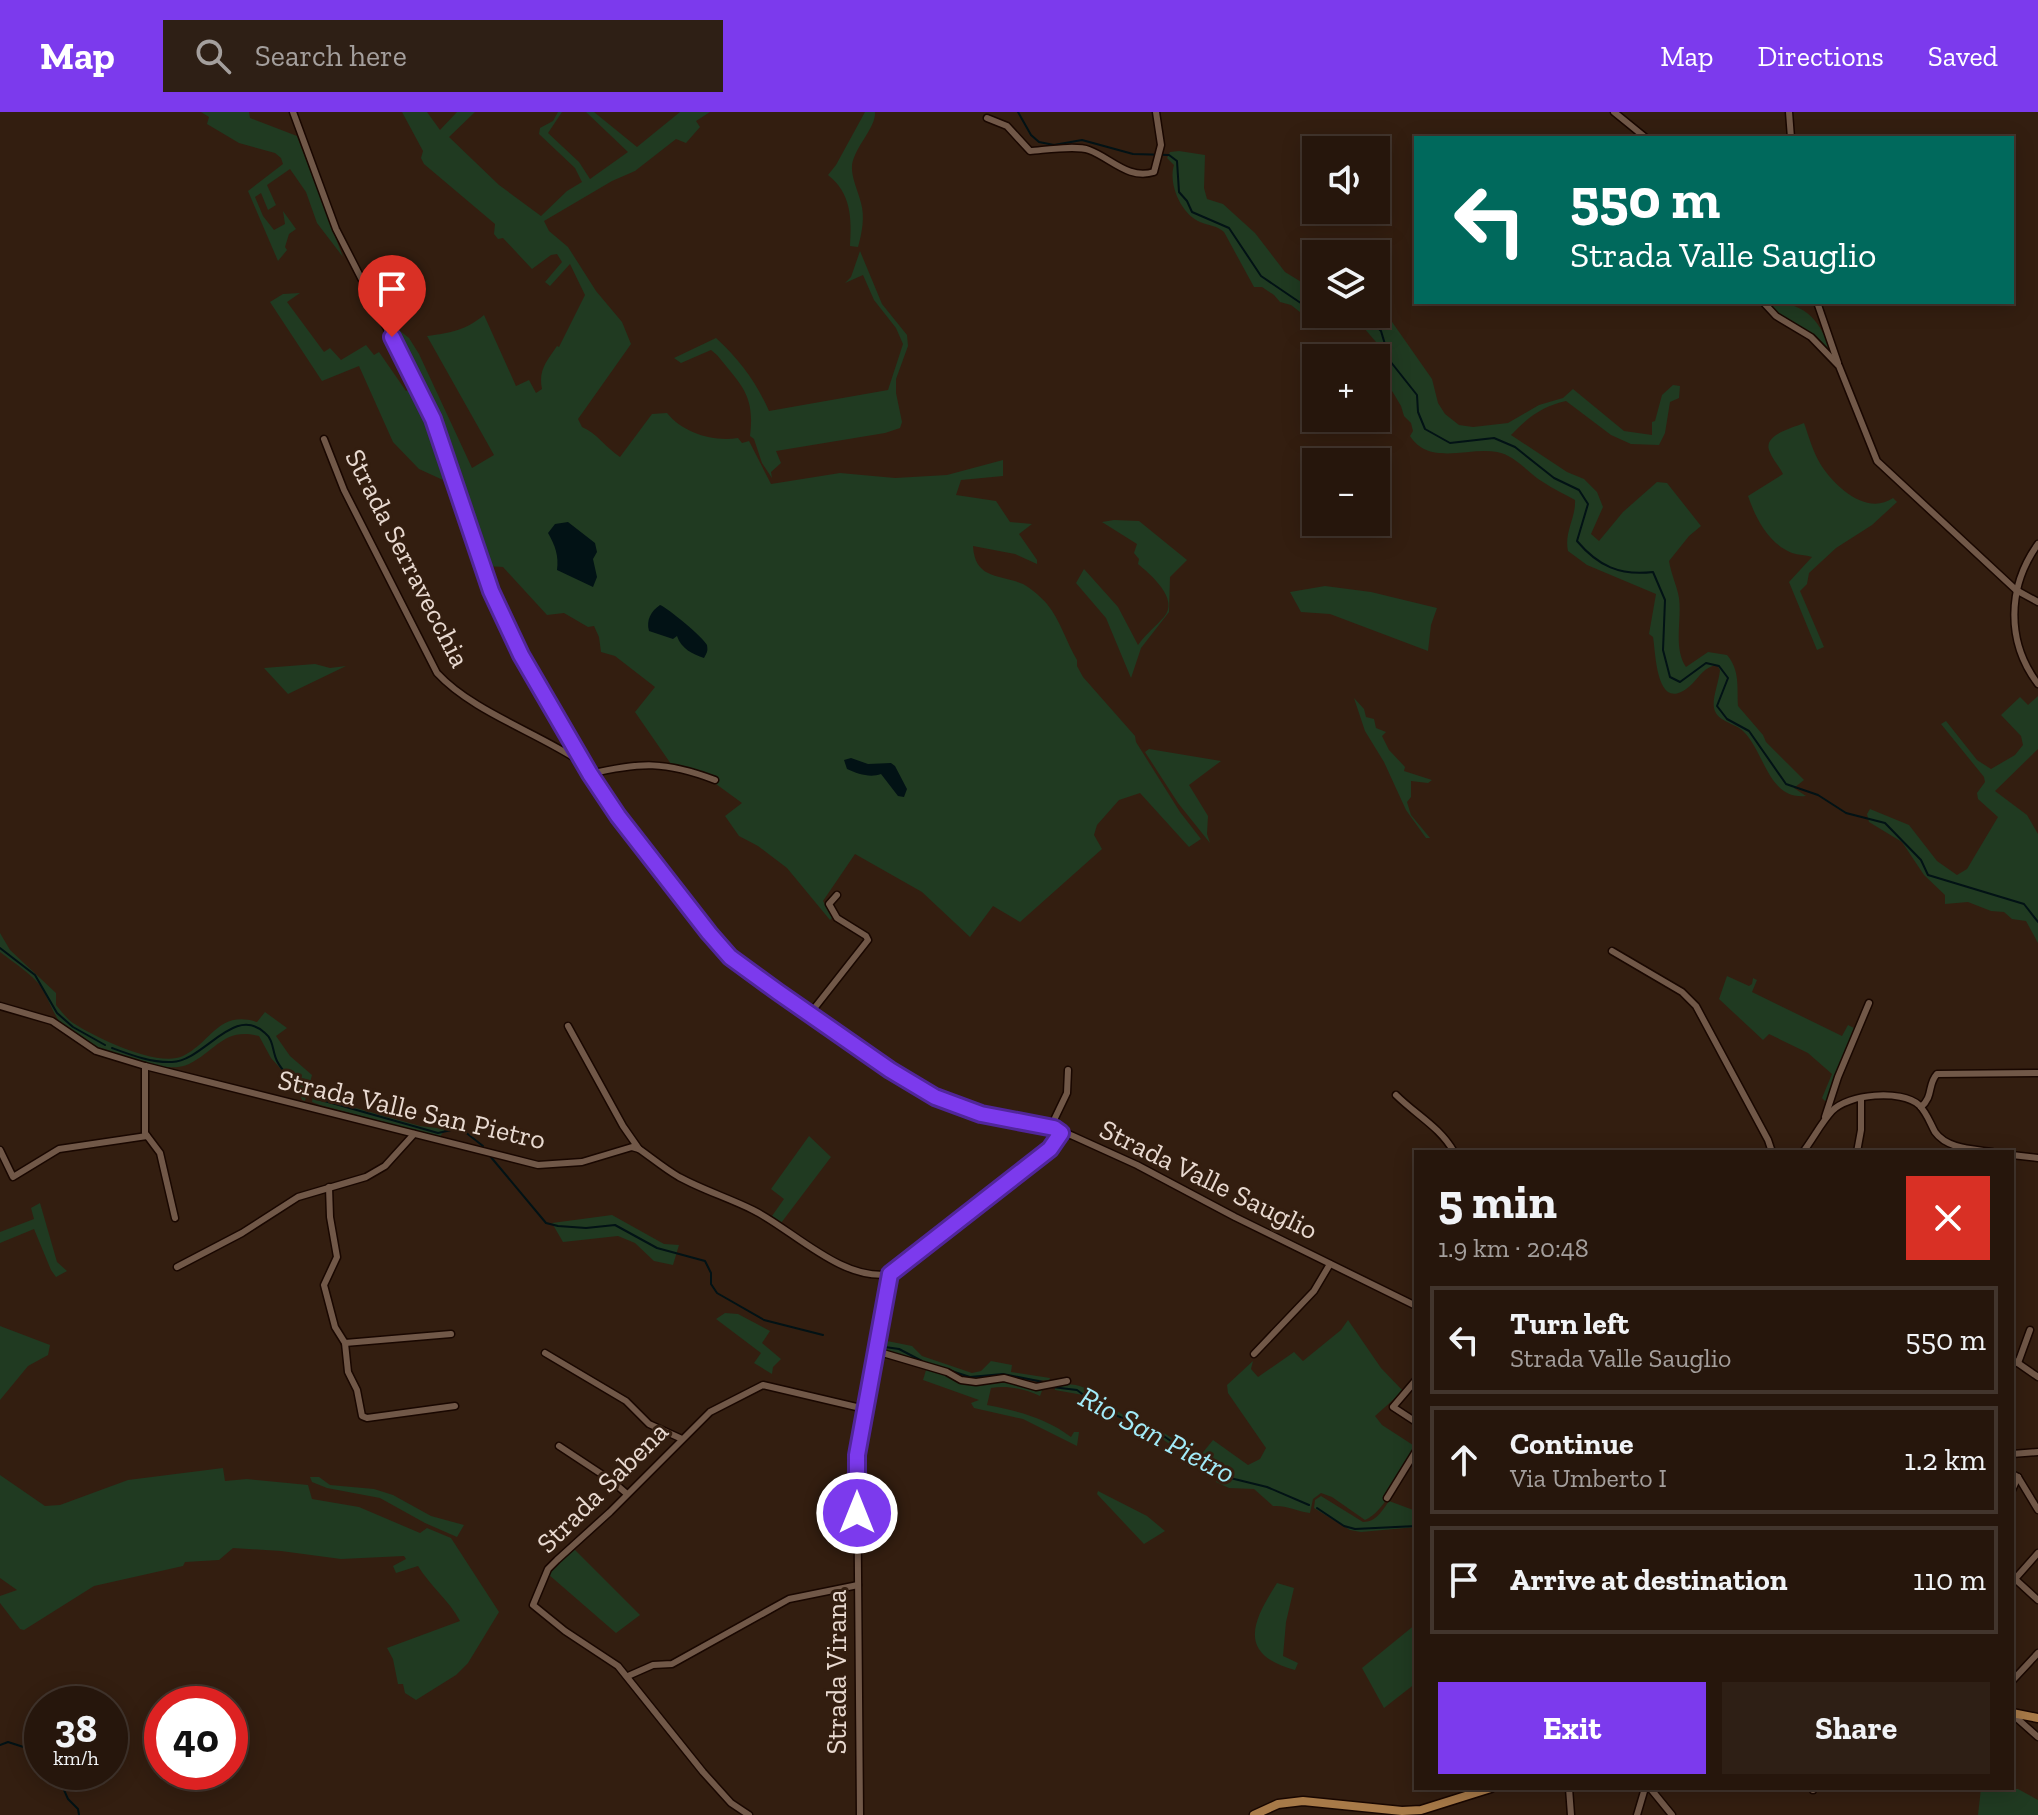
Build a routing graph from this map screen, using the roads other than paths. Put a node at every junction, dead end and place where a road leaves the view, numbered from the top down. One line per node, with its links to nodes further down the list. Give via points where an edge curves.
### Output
1 (293, 112): 16 (street, Strada Valle Sauglio, via 341,240 433,419 491,591)
2 (1156, 112): 5 (street, via 1161,145 1154,172 1134,174 1087,149 1030,151 1007,126)
3 (1614, 112): 6 (street)
4 (1789, 112): 7 (street)
5 (987, 118)
6 (1644, 136)
7 (1791, 136)
8 (1765, 304): 10 (street, via 1811,337)
9 (1818, 304): 10 (street)
10 (1839, 366): 13 (street, via 1877,461)
11 (324, 439): 16 (street, Strada Serravecchia, via 344,490 437,673 466,698)
12 (2038, 544): 13 (street)
13 (2016, 590): 14 (street); 15 (street, via 2015,634 2021,658)
14 (2038, 602)
15 (2038, 684)
16 (584, 764): 17 (street, Strada Valle Sauglio)
17 (590, 774): 18 (street, via 628,765 660,765); 23 (street, Strada Valle Sauglio, via 730,957)
18 (715, 780)
19 (837, 895): 23 (street, via 829,904 837,918 868,940)
20 (1612, 951): 38 (street, via 1682,992 1696,1006)
21 (1869, 1003): 31 (street)
22 (0, 1006): 25 (street, Strada Valle San Pietro, via 52,1021 96,1051)
23 (809, 1015): 32 (street, Strada Valle Sauglio, via 935,1097 981,1114)
24 (568, 1026): 35 (street)
25 (145, 1066): 33 (street, Strada Valle San Pietro); 34 (street)
26 (1068, 1070): 32 (street, via 1067,1093 1055,1118)
27 (2038, 1073): 30 (street, via 1937,1074 1930,1099)
28 (1396, 1095): 37 (street, via 1441,1131)
29 (1861, 1099): 30 (street, via 1900,1097); 31 (street, via 1841,1104); 40 (street)
30 (1921, 1107): 41 (street, via 1943,1141)
31 (1825, 1121): 39 (street)
32 (1058, 1131): 48 (street, Strada Valle Sauglio, via 1137,1165); 50 (street, via 1050,1149)
33 (414, 1134): 35 (street, Strada Valle San Pietro, via 538,1165); 46 (street, via 385,1166)
34 (147, 1136): 44 (street, via 59,1149); 47 (street, via 160,1153)
35 (639, 1149): 50 (street, via 680,1178 755,1211 826,1257 867,1273)
36 (0, 1150): 44 (street)
37 (1453, 1150)
38 (1771, 1150)
39 (1804, 1150)
40 (1857, 1150)
41 (1978, 1150)
42 (2014, 1155): 43 (street)
43 (2038, 1158)
44 (13, 1177): 45 (street)
45 (3, 1182)
46 (329, 1187): 49 (street, via 298,1197); 54 (street, via 337,1257 324,1285)
47 (175, 1218)
48 (1330, 1264): 51 (street, Strada Valle Sauglio); 57 (street, via 1314,1291)
49 (177, 1267)
50 (890, 1274): 55 (street, Strada Virana)
51 (1414, 1305)
52 (2030, 1330): 58 (street)
53 (451, 1334): 54 (street)
54 (345, 1343): 62 (street, via 362,1416)
55 (876, 1351): 60 (street, via 961,1380 1004,1378 1036,1387); 63 (street, Strada Virana)
56 (545, 1353): 65 (street, via 626,1401 649,1424)
57 (1254, 1354)
58 (2015, 1361): 59 (street)
59 (2038, 1377)
60 (1067, 1381)
61 (1414, 1382): 64 (street, via 1393,1407)
62 (455, 1406)
63 (865, 1409): 65 (street, Strada Sabena, via 763,1385 710,1412); 75 (street, Strada Virana, via 857,1455)
64 (1414, 1421)
65 (682, 1439): 71 (street, Strada Sabena)
66 (559, 1446): 71 (street)
67 (2038, 1452): 69 (street)
68 (1414, 1454): 72 (street)
69 (2014, 1454)
70 (2015, 1476): 73 (street)
71 (627, 1494): 78 (street, Strada Sabena, via 548,1569 533,1605)
72 (1387, 1498)
73 (2038, 1510)
74 (2038, 1553): 76 (street, via 2015,1579)
75 (858, 1585): 78 (street, via 789,1599 672,1664 653,1665); 89 (street, Strada Virana)
76 (2038, 1600)
77 (2038, 1653): 79 (street)
78 (628, 1676): 88 (street, Strada Sabena, via 703,1772)
79 (2014, 1679)
80 (2014, 1714): 82 (main road)
81 (2014, 1716): 83 (street)
82 (2038, 1718)
83 (2038, 1737)
84 (1485, 1790): 90 (main road, via 1421,1810 1303,1801)
85 (1569, 1790): 91 (street)
86 (1647, 1790): 92 (street)
87 (1650, 1790): 93 (street)
88 (749, 1815)
89 (860, 1815)
90 (1254, 1815)
91 (1571, 1815)
92 (1637, 1815)
93 (1672, 1815)

